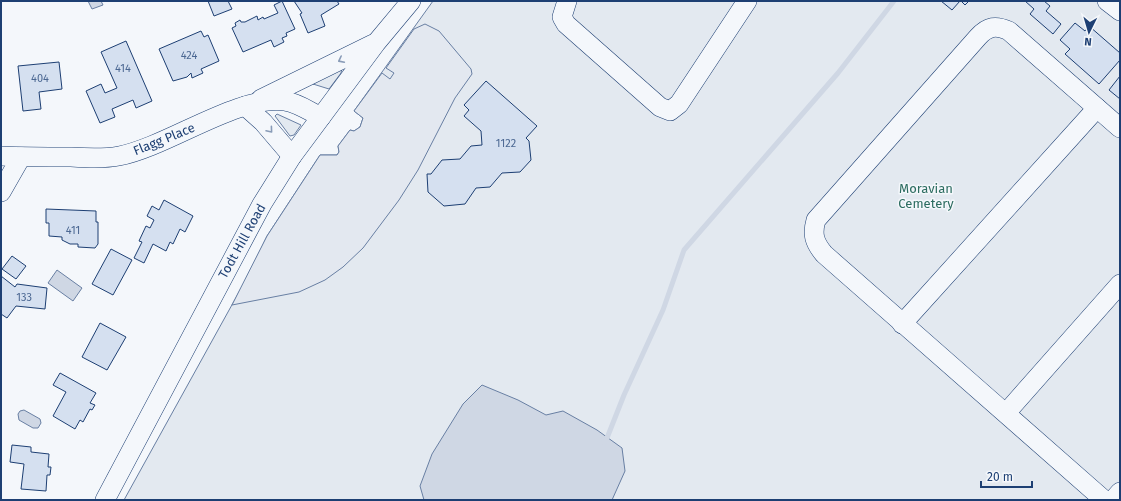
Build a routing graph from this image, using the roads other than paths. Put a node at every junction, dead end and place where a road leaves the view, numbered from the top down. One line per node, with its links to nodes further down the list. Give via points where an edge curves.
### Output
1 (411, 1): 6 (street, Todt Hill Road)
2 (567, 1): 3 (street, via 562,17 566,24 660,107 670,111 679,104)
3 (747, 1)
4 (1107, 1): 5 (street)
5 (1120, 11)
6 (376, 43): 7 (street, one-way to 7); 9 (street, Todt Hill Road)
7 (245, 106): 9 (street, Flagg Place, via 285,101 297,104); 12 (street, one-way to 12, via 263,122); 13 (street, Flagg Place, via 140,150 119,156)
8 (1098, 108): 10 (street); 16 (street); 16 (street, via 1009,31 992,27 978,36 816,220 813,236 824,254)
9 (321, 117): 12 (street, Todt Hill Road)
10 (1120, 128)
11 (1, 156): 13 (street, Flagg Place)
12 (292, 156): 19 (street, Todt Hill Road, via 233,256)
13 (20, 157): 14 (street)
14 (1, 192)
15 (1120, 284): 17 (street)
16 (902, 324): 17 (street)
17 (1006, 413): 20 (street)
18 (1120, 492): 21 (street)
19 (105, 500)
20 (1104, 500)
21 (1113, 500)

